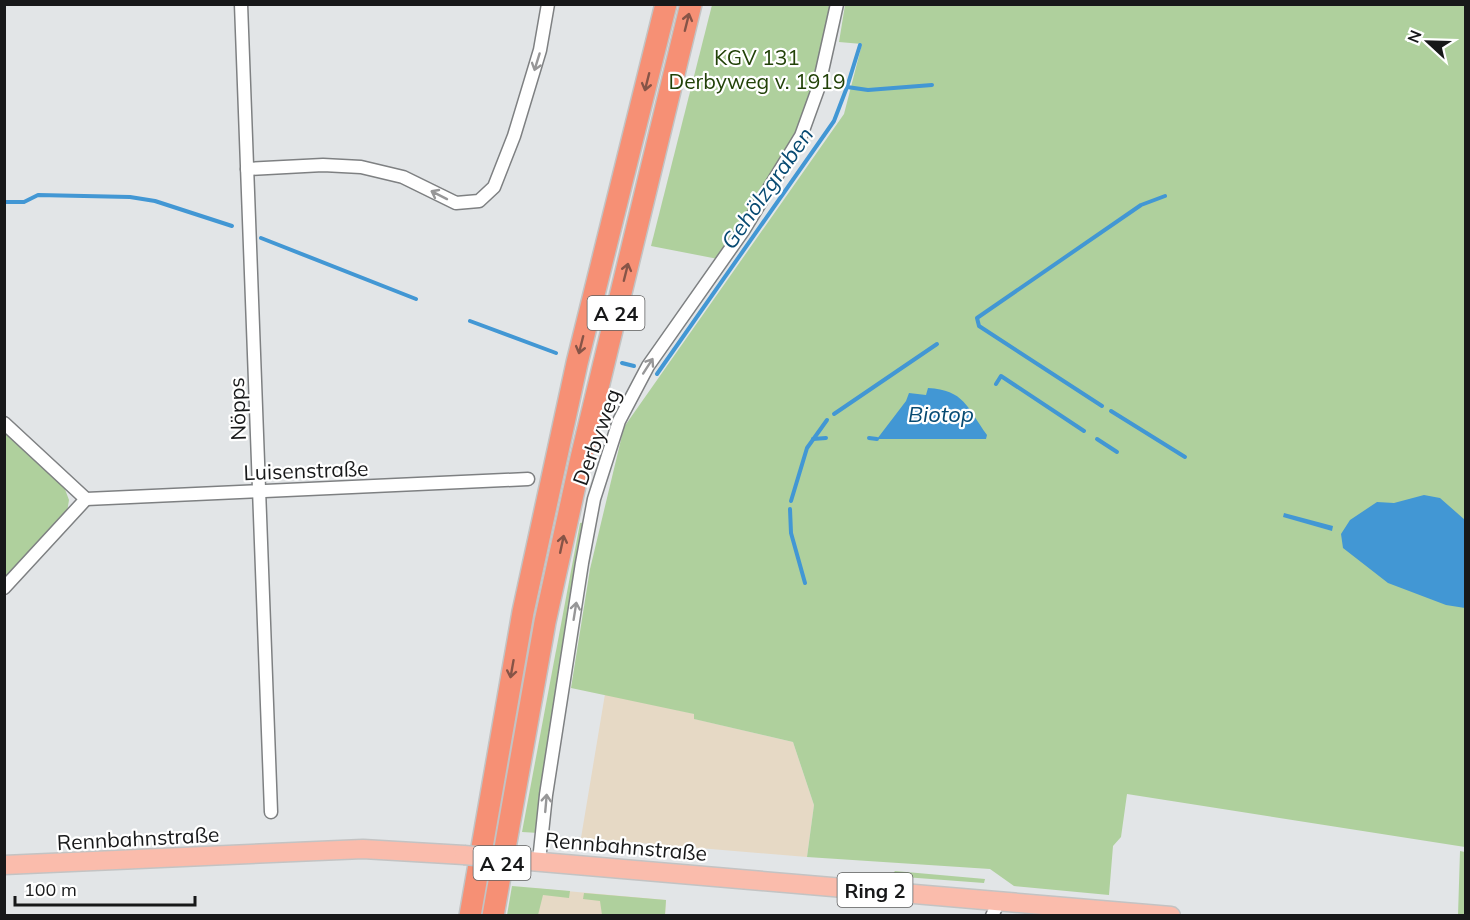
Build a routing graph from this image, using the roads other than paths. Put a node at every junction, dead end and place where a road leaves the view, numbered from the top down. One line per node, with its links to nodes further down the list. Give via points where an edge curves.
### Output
1 (241, 4): 6 (street, Nöpps)
2 (548, 4): 6 (street, one-way to 6, via 540,50 514,136 494,187 478,201 456,203 403,177 361,166)
3 (666, 4): 16 (highway, A 24, one-way to 16, via 577,363 525,600)
4 (691, 4): 17 (highway, A 24, one-way to 4, via 550,598)
5 (837, 4): 13 (street, Derbyweg, one-way to 5, via 586,542 594,499 619,420 648,366 791,156 810,114)
6 (247, 169): 9 (street, Nöpps)
7 (4, 423): 10 (street)
8 (528, 479): 9 (street, Luisenstraße)
9 (260, 491): 10 (street, Luisenstraße); 12 (street, Nöpps)
10 (86, 499): 11 (street)
11 (4, 588)
12 (271, 812)
13 (538, 861): 14 (main road, Rennbahnstraße / Ring 2, bridge, via 363,849); 15 (main road, Rennbahnstraße / Ring 2)
14 (4, 865)
15 (995, 908): 18 (main road, Rennbahnstraße / Ring 2)
16 (470, 915)
17 (493, 915)
18 (1171, 915)

